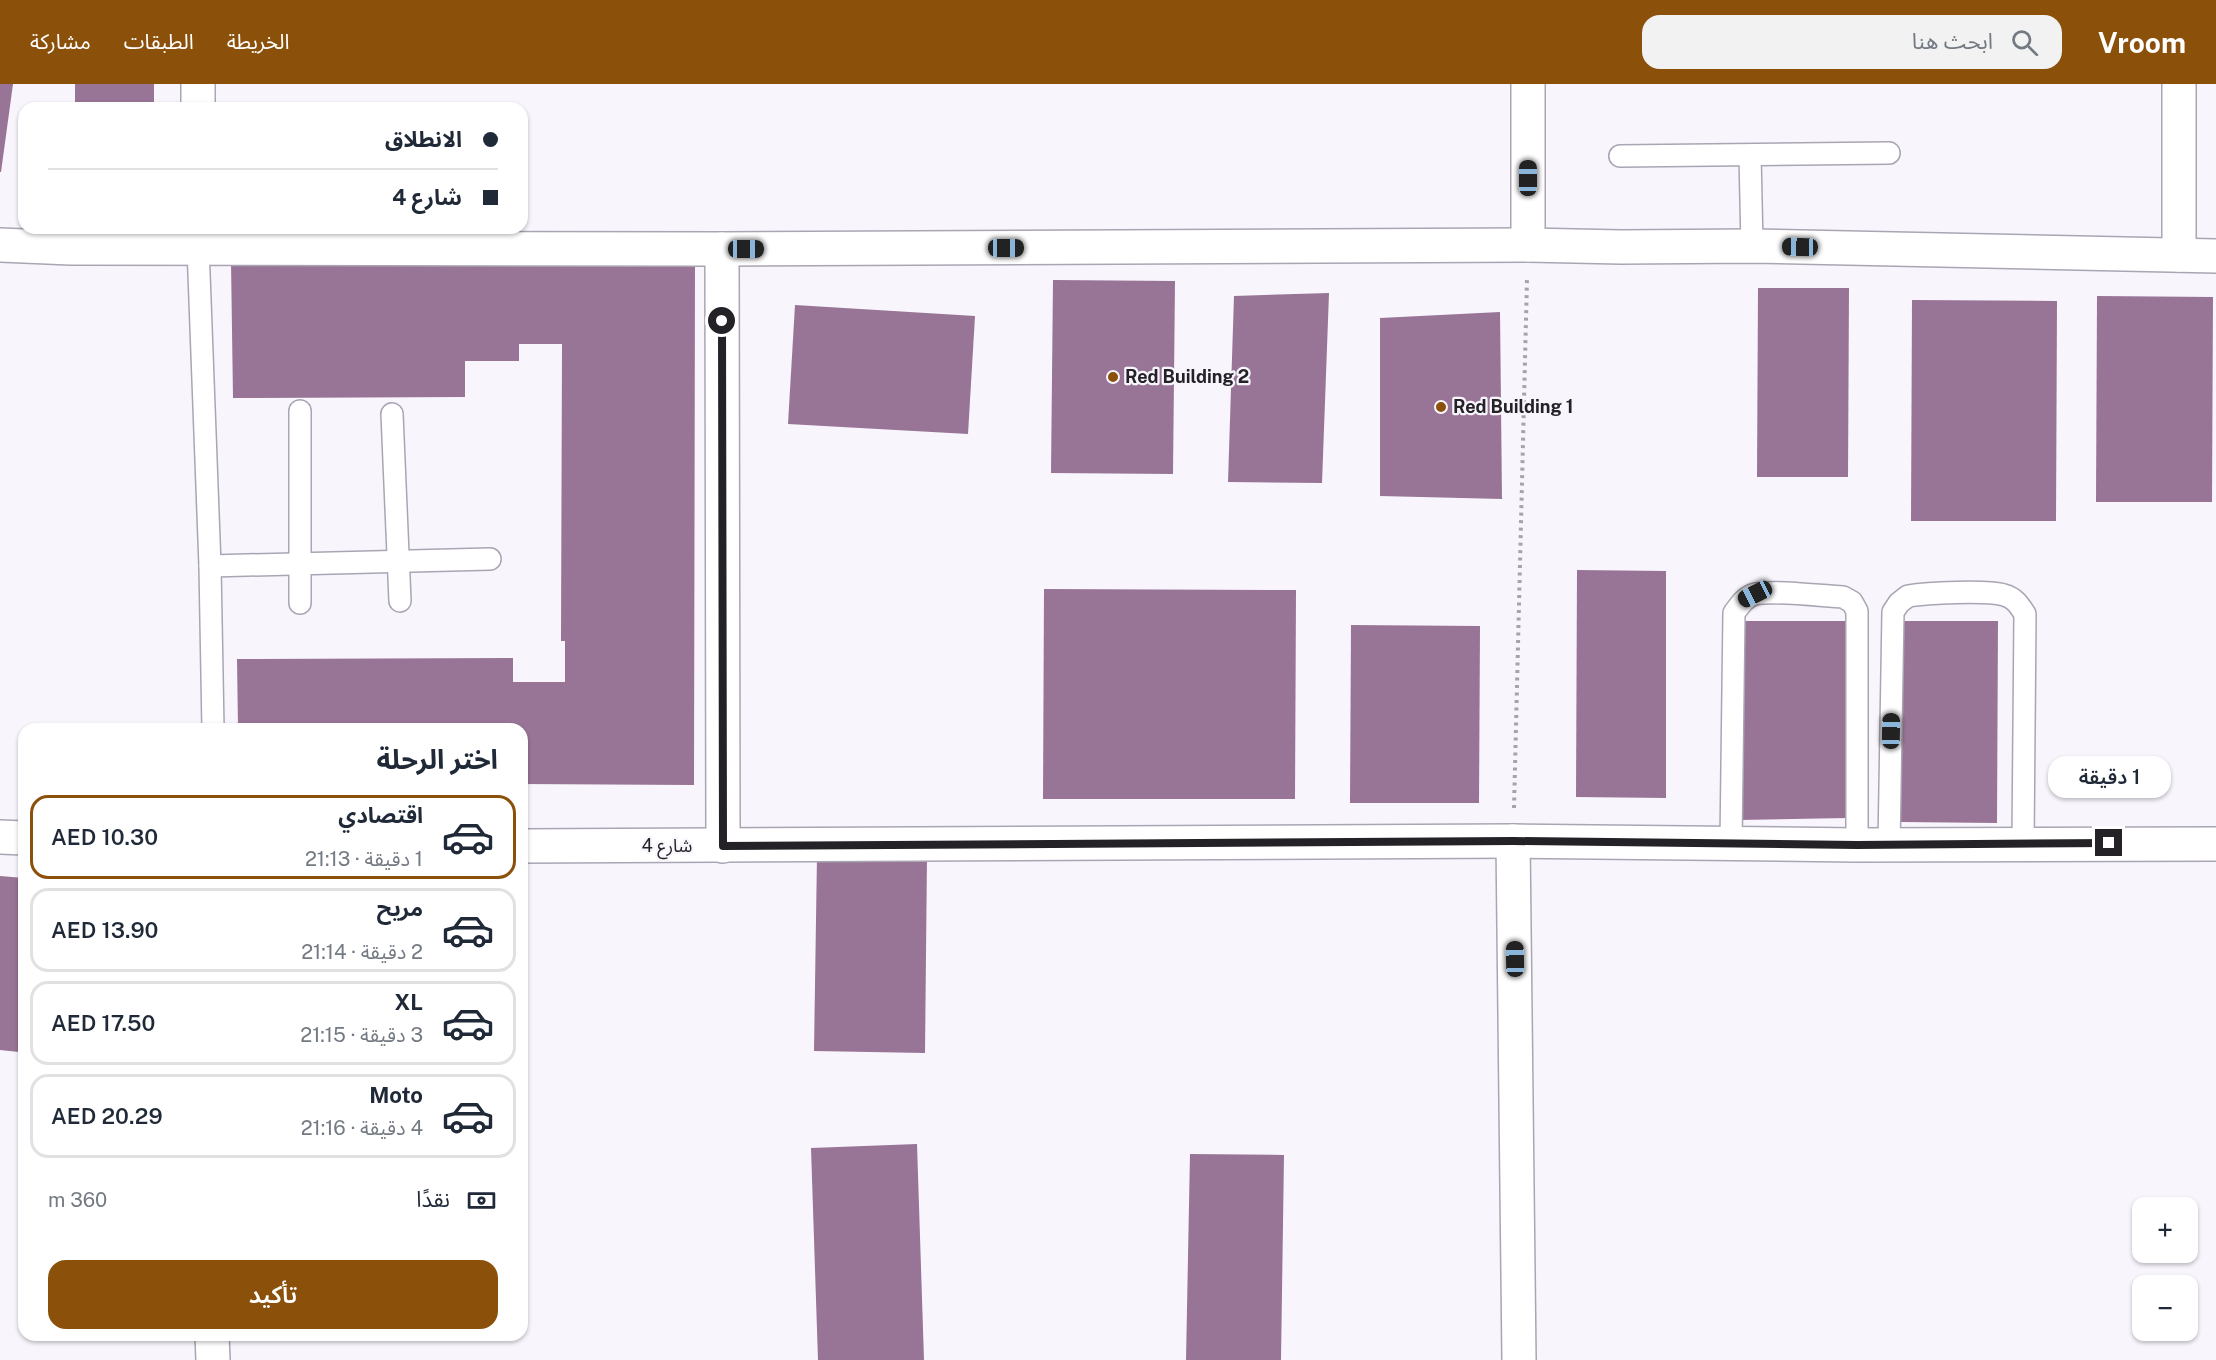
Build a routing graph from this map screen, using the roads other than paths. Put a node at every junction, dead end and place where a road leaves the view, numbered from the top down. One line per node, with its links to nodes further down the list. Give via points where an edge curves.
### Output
1 (198, 84): 4 (street)
2 (1527, 84): 10 (street)
3 (2179, 84): 13 (street)
4 (198, 102)
5 (1889, 153): 6 (lane)
6 (1750, 155): 7 (lane); 11 (lane)
7 (1620, 156)
8 (198, 238): 9 (street, via 71,248); 12 (street); 20 (lane)
9 (0, 245)
10 (1528, 245): 11 (street); 12 (street)
11 (1752, 246): 13 (street)
12 (722, 249): 32 (street)
13 (2179, 255): 14 (street)
14 (2216, 256)
15 (300, 411): 19 (lane)
16 (392, 414): 18 (lane)
17 (490, 559): 18 (lane)
18 (398, 561): 19 (lane); 21 (lane)
19 (300, 564): 20 (lane); 22 (lane)
20 (210, 567): 23 (lane)
21 (400, 601)
22 (300, 603)
23 (213, 723)
24 (0, 837): 25 (street)
25 (18, 838)
26 (1514, 841): 27 (street, شارع 4); 32 (street, شارع 4); 35 (street)
27 (1731, 843): 30 (street, شارع 4); 30 (lane, via 1734,613 1742,601 1755,594 1770,593 1843,597 1857,611)
28 (2023, 843): 29 (street, شارع 4); 30 (street, شارع 4); 30 (lane, via 2025,614 2017,602 2005,595 1990,594 1908,596 1893,612)
29 (2216, 844)
30 (1873, 845)
31 (528, 846): 32 (street, شارع 4)
32 (723, 846)
33 (212, 1341): 34 (street)
34 (213, 1360)
35 (1519, 1360)

